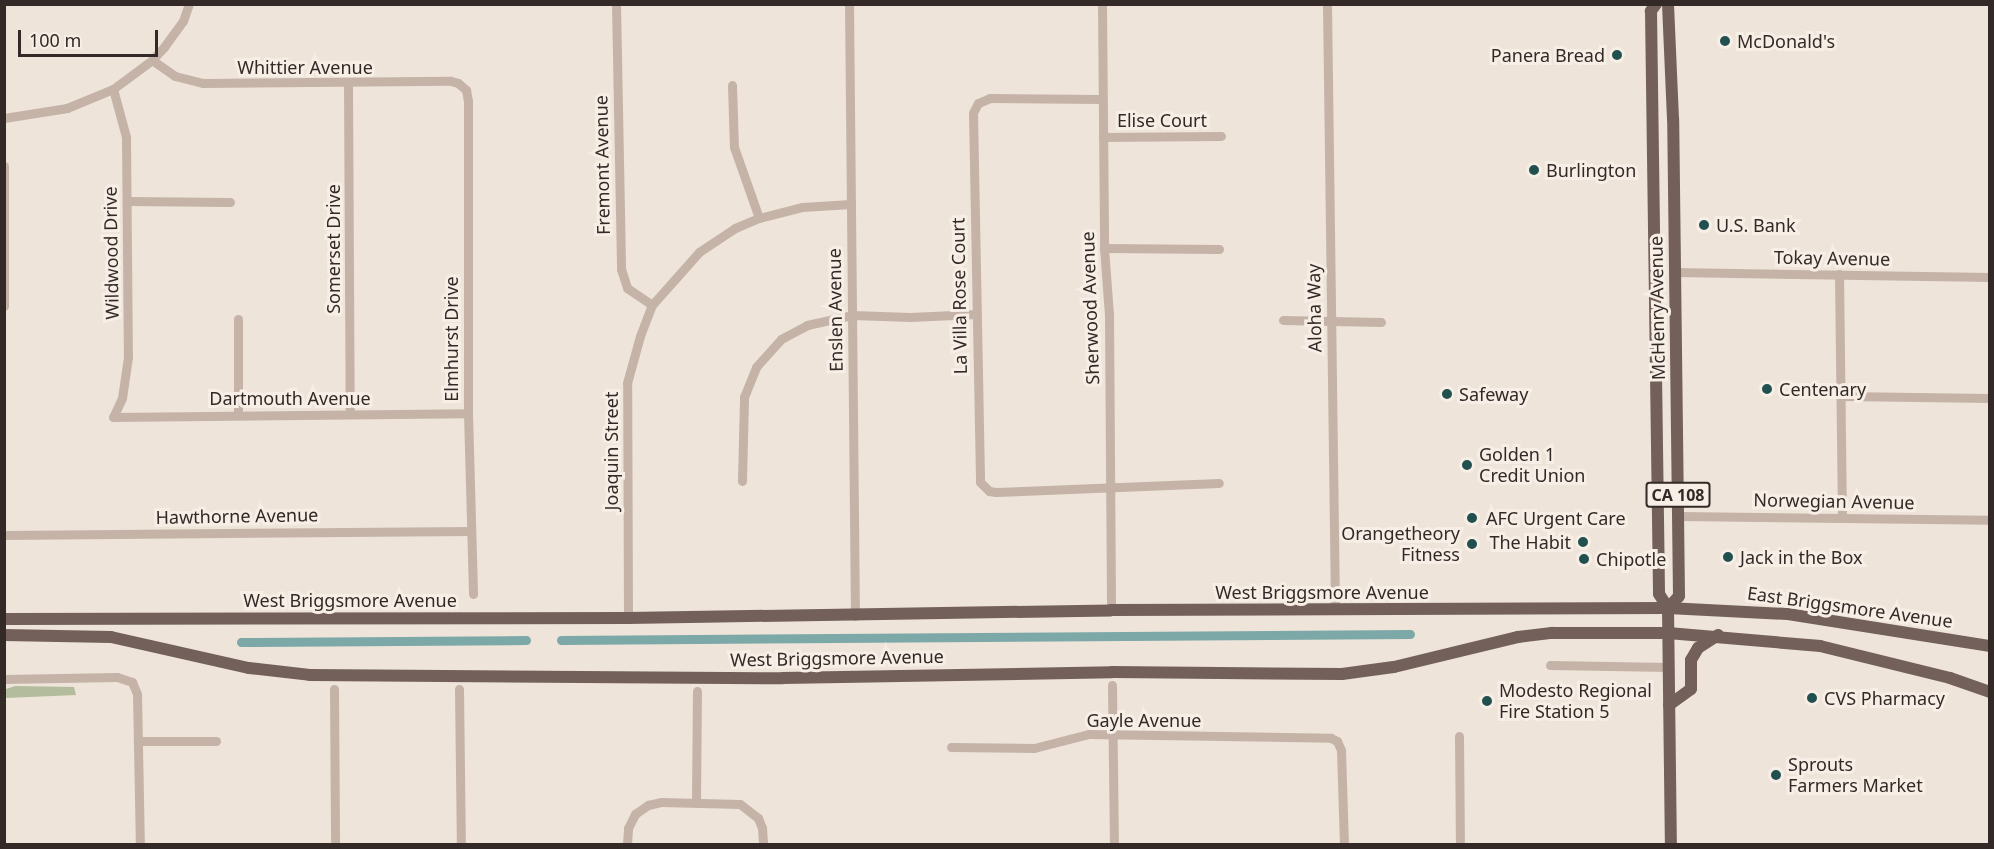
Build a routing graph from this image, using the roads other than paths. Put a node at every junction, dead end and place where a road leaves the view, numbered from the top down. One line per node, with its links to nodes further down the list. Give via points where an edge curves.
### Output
1 (189, 4): 8 (street, via 175,34)
2 (849, 4): 20 (street, Enslen Avenue)
3 (1102, 4): 13 (street, Sherwood Avenue)
4 (1328, 4): 34 (street, Aloha Way)
5 (1656, 4): 51 (main road, McHenry Avenue / CA 108, via 1651,11 1659,594)
6 (1668, 4): 25 (main road, McHenry Avenue / CA 108)
7 (617, 6): 28 (street, Fremont Avenue, via 621,269 627,288)
8 (152, 60): 9 (street, Whittier Avenue, via 175,76 203,83); 12 (street)
9 (348, 84): 11 (street, Whittier Avenue, via 451,81); 38 (street, Somerset Drive)
10 (732, 85): 21 (street, via 734,147)
11 (463, 86): 39 (street, Elmhurst Drive, via 468,101)
12 (113, 89): 14 (street, via 67,108); 18 (street, Wildwood Drive, via 126,138)
13 (1102, 99): 16 (street, Sherwood Avenue); 31 (street, La Villa Rose Court, via 990,98 975,107)
14 (4, 118)
15 (1221, 136): 16 (street, Elise Court)
16 (1103, 137): 23 (street, Sherwood Avenue)
17 (4, 166): 22 (street)
18 (127, 201): 19 (street); 41 (street, Wildwood Drive, via 128,357 122,398)
19 (230, 202)
20 (851, 204): 21 (street, Joaquin Street, via 802,207); 30 (street, Enslen Avenue)
21 (759, 218): 28 (street, Joaquin Street, via 735,228 699,252)
22 (5, 235): 29 (street)
23 (1104, 248): 24 (street); 44 (street, Sherwood Avenue, via 1109,315)
24 (1219, 249)
25 (1674, 272): 26 (street, Tokay Avenue); 45 (main road, McHenry Avenue / CA 108)
26 (1839, 274): 27 (street, Tokay Avenue); 36 (street)
27 (1989, 277)
28 (652, 305): 55 (street, Joaquin Street, via 627,383)
29 (4, 306)
30 (852, 315): 31 (street); 42 (street, via 793,332 772,347 756,367 741,412); 54 (street, Enslen Avenue)
31 (976, 315): 44 (street, La Villa Rose Court, via 979,477 984,488 996,492)
32 (238, 319): 40 (street)
33 (1283, 320): 34 (street)
34 (1331, 321): 35 (street); 53 (street, Aloha Way)
35 (1381, 322)
36 (1840, 396): 37 (street); 46 (street)
37 (1989, 398)
38 (350, 413): 39 (street, Dartmouth Avenue); 40 (street, Dartmouth Avenue)
39 (468, 413): 48 (street, Elmhurst Drive)
40 (238, 414): 41 (street, Dartmouth Avenue)
41 (113, 417)
42 (742, 481)
43 (1219, 483): 44 (street)
44 (1110, 487): 52 (street, Sherwood Avenue)
45 (1678, 516): 46 (street, Norwegian Avenue); 51 (main road, McHenry Avenue / CA 108, via 1680,596)
46 (1842, 518): 47 (street, Norwegian Avenue)
47 (1989, 520)
48 (470, 531): 49 (street, Hawthorne Avenue); 50 (street, Elmhurst Drive)
49 (4, 535)
50 (473, 594)
51 (1668, 608): 53 (main road, West Briggsmore Avenue); 57 (main road, McHenry Avenue / CA 108); 60 (main road, East Briggsmore Avenue, via 1788,614)
52 (1111, 610): 53 (main road, West Briggsmore Avenue); 54 (main road, West Briggsmore Avenue)
53 (1335, 610)
54 (855, 615): 55 (main road, West Briggsmore Avenue)
55 (628, 618): 56 (main road, West Briggsmore Avenue)
56 (4, 619)
57 (1668, 633): 58 (main road); 59 (main road, West Briggsmore Avenue, via 1552,633 1518,637 1394,667 1342,674 1112,672 783,678 310,675 241,666 111,637); 62 (main road, McHenry Avenue / CA 108)
58 (1718, 635): 68 (main road, via 1820,646 1950,678); 69 (main road, via 1698,648 1691,660 1691,689)
59 (5, 637)
60 (1989, 646)
61 (1550, 665): 62 (street)
62 (1669, 667): 69 (main road, McHenry Avenue / CA 108)
63 (4, 679): 72 (street, via 126,679 135,686 137,694)
64 (1112, 685): 70 (street)
65 (459, 689): 78 (street)
66 (334, 690): 77 (street)
67 (697, 691): 75 (street)
68 (1989, 692)
69 (1669, 705): 84 (main road, McHenry Avenue / CA 108)
70 (1113, 736): 74 (street, Gayle Avenue, via 1089,734 1028,748); 81 (street); 82 (street, Gayle Avenue, via 1327,737 1337,741 1341,750)
71 (1459, 736): 83 (street)
72 (138, 741): 73 (street); 76 (street)
73 (216, 741)
74 (951, 747)
75 (696, 802): 79 (street, via 648,805 630,821); 80 (street, via 729,802 746,807 758,818)
76 (140, 844)
77 (335, 844)
78 (461, 844)
79 (627, 844)
80 (763, 844)
81 (1114, 844)
82 (1344, 844)
83 (1460, 844)
84 (1671, 844)

